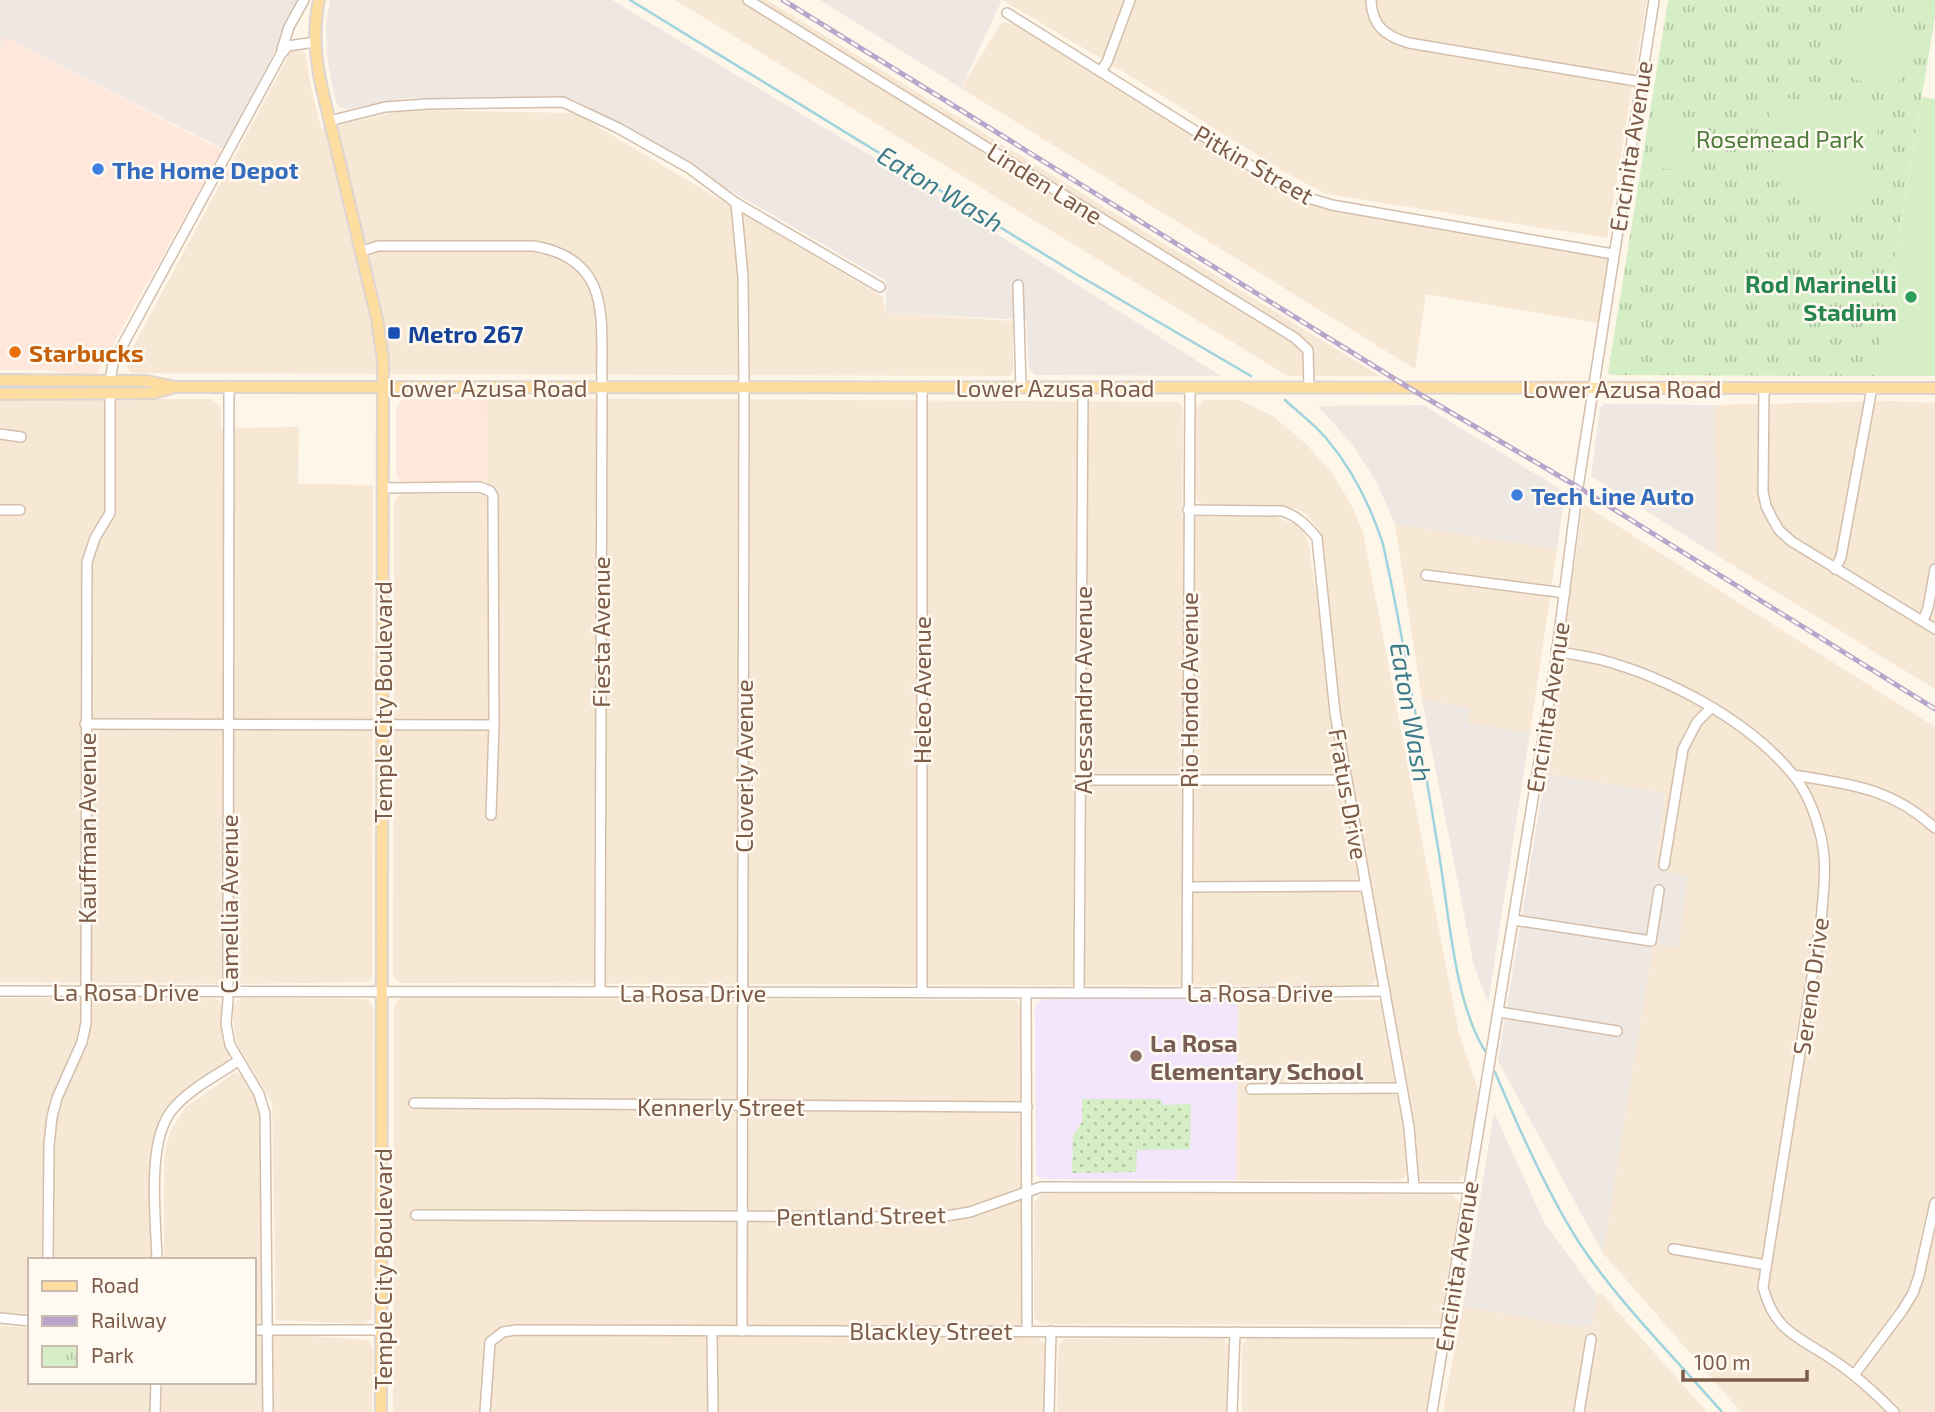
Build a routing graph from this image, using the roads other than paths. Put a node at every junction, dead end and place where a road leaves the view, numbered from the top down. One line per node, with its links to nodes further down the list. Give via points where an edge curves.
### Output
1 (304, 0): 9 (street)
2 (319, 0): 8 (main road, Temple City Boulevard)
3 (748, 0): 29 (street, Linden Lane, via 1295,338 1308,350)
4 (1130, 0): 10 (street)
5 (1371, 0): 11 (street, via 1377,25 1394,39)
6 (1654, 0): 11 (street, Encinita Avenue)
7 (1007, 13): 10 (street, Pitkin Street)
8 (315, 42): 9 (street, via 288,46); 12 (main road, Temple City Boulevard)
9 (281, 54): 19 (street, via 113,363)
10 (1101, 71): 15 (street, Pitkin Street, via 1275,181 1315,201)
11 (1642, 82): 15 (street, Encinita Avenue)
12 (329, 121): 13 (street, via 385,107 563,102 689,168); 14 (main road, Temple City Boulevard)
13 (736, 203): 17 (street); 24 (street, Cloverly Avenue, via 743,277)
14 (362, 251): 21 (street, Fiesta Avenue, via 379,246 534,246 571,258 595,285 600,306); 23 (main road, Temple City Boulevard, via 380,337)
15 (1613, 254): 30 (street, Encinita Avenue)
16 (1018, 285): 26 (street)
17 (880, 287)
18 (0, 380): 19 (main road, Lower Azusa Road)
19 (110, 381): 22 (main road, Lower Azusa Road); 35 (main road); 37 (main road)
20 (229, 386): 22 (main road, Lower Azusa Road); 23 (main road, Lower Azusa Road); 54 (street, Camellia Avenue)
21 (602, 386): 23 (main road, Lower Azusa Road); 24 (main road, Lower Azusa Road); 72 (street, Fiesta Avenue)
22 (174, 387): 37 (main road, Lower Azusa Road)
23 (382, 387): 40 (main road, Temple City Boulevard)
24 (744, 387): 25 (main road, Lower Azusa Road); 76 (street, Cloverly Avenue)
25 (922, 387): 26 (main road, Lower Azusa Road); 73 (street, Heleo Avenue)
26 (1021, 387): 27 (main road, Lower Azusa Road)
27 (1083, 387): 28 (main road, Lower Azusa Road); 57 (street, Alessandro Avenue)
28 (1190, 387): 29 (main road, Lower Azusa Road); 43 (street, Rio Hondo Avenue)
29 (1309, 387): 30 (main road, Lower Azusa Road)
30 (1593, 388): 31 (main road, Lower Azusa Road); 47 (street, Encinita Avenue)
31 (1764, 388): 32 (main road, Lower Azusa Road); 44 (street, via 1766,506 1791,541)
32 (1872, 388): 33 (main road, Lower Azusa Road); 44 (street)
33 (1935, 388)
34 (0, 394): 35 (main road, Lower Azusa Road)
35 (72, 394): 36 (main road, Lower Azusa Road)
36 (110, 394): 37 (main road, Lower Azusa Road); 52 (street, Kauffman Avenue, via 110,513 87,562)
37 (135, 394)
38 (0, 434): 39 (street)
39 (21, 437)
40 (383, 488): 53 (main road, Temple City Boulevard); 55 (street, via 486,488 493,496)
41 (0, 510): 42 (street)
42 (20, 510)
43 (1188, 510): 58 (street, Rio Hondo Avenue); 59 (street, Fratus Drive, via 1282,511 1303,521 1317,538)
44 (1835, 569): 48 (street)
45 (1935, 569): 48 (street)
46 (1426, 575): 47 (street)
47 (1565, 593): 50 (street, Encinita Avenue)
48 (1923, 621): 49 (street)
49 (1935, 629)
50 (1556, 651): 51 (street, Sereno Drive, via 1632,670); 66 (street, Encinita Avenue)
51 (1711, 708): 56 (street, Sereno Drive, via 1742,727); 62 (street, via 1697,722 1683,749)
52 (85, 723): 54 (street); 70 (street, Kauffman Avenue)
53 (383, 723): 54 (street); 55 (street); 71 (main road, Temple City Boulevard)
54 (229, 725): 68 (street, Camellia Avenue)
55 (494, 725): 60 (street)
56 (1794, 775): 61 (street, via 1876,791 1898,800); 95 (street, Sereno Drive, via 1820,831 1825,875)
57 (1082, 780): 58 (street); 74 (street, Alessandro Avenue)
58 (1188, 780): 59 (street); 64 (street, Rio Hondo Avenue)
59 (1346, 780): 63 (street, Fratus Drive)
60 (491, 815)
61 (1935, 828)
62 (1664, 865)
63 (1365, 886): 64 (street); 69 (street, Fratus Drive)
64 (1188, 887): 75 (street, Rio Hondo Avenue)
65 (1659, 890): 66 (street, via 1651,941)
66 (1514, 920): 78 (street, Encinita Avenue)
67 (0, 991): 70 (street, La Rosa Drive)
68 (228, 991): 70 (street, La Rosa Drive); 71 (street, La Rosa Drive); 80 (street, Camellia Avenue, via 226,1024)
69 (1385, 991): 75 (street, La Rosa Drive); 81 (street, Fratus Drive)
70 (86, 992): 93 (street, Kauffman Avenue, via 82,1042 52,1117)
71 (381, 992): 72 (street, La Rosa Drive); 100 (main road, Temple City Boulevard)
72 (600, 992): 76 (street, La Rosa Drive)
73 (922, 992): 76 (street, La Rosa Drive); 77 (street, La Rosa Drive)
74 (1079, 992): 75 (street, La Rosa Drive); 77 (street, La Rosa Drive)
75 (1187, 992)
76 (742, 993): 84 (street, Cloverly Avenue)
77 (1026, 993): 85 (street)
78 (1499, 1012): 79 (street); 87 (street, Encinita Avenue)
79 (1617, 1031)
80 (238, 1061): 94 (street, via 187,1096 164,1124 156,1166); 99 (street, Camellia Avenue, via 259,1094 265,1114)
81 (1402, 1088): 82 (street); 86 (street, Fratus Drive)
82 (1251, 1089)
83 (414, 1103): 84 (street, Kennerly Street)
84 (742, 1105): 85 (street, Kennerly Street); 91 (street, Cloverly Avenue)
85 (1027, 1107): 88 (street)
86 (1414, 1187): 87 (street, Pentland Street); 88 (street, Pentland Street, via 1105,1185)
87 (1469, 1188): 106 (street, Encinita Avenue)
88 (1027, 1190): 91 (street, Pentland Street, via 970,1212 940,1217); 101 (street)
89 (1935, 1209): 108 (street, via 1913,1293)
90 (416, 1215): 91 (street, Pentland Street)
91 (742, 1216): 103 (street, Cloverly Avenue)
92 (1673, 1250): 95 (street)
93 (48, 1258)
94 (157, 1258)
95 (1766, 1265): 108 (street, Sereno Drive, via 1763,1287 1775,1318 1787,1332)
96 (0, 1318): 97 (street)
97 (28, 1321)
98 (256, 1330): 99 (street)
99 (268, 1330): 100 (street); 111 (street, Camellia Avenue)
100 (383, 1330): 112 (main road, Temple City Boulevard)
101 (1027, 1330): 103 (street, Blackley Street); 104 (street, Blackley Street)
102 (712, 1331): 103 (street, Blackley Street); 113 (street, Blackley Street, via 503,1332 490,1342); 114 (street)
103 (741, 1331)
104 (1051, 1331): 105 (street, Blackley Street); 115 (street)
105 (1235, 1332): 106 (street, Blackley Street); 116 (street)
106 (1445, 1333): 117 (street, Encinita Avenue)
107 (1591, 1339): 118 (street)
108 (1854, 1375): 119 (street, Sereno Drive)
109 (156, 1384): 110 (street)
110 (155, 1412)
111 (268, 1412)
112 (381, 1412)
113 (485, 1412)
114 (713, 1412)
115 (1049, 1412)
116 (1232, 1412)
117 (1432, 1412)
118 (1579, 1412)
119 (1894, 1412)

